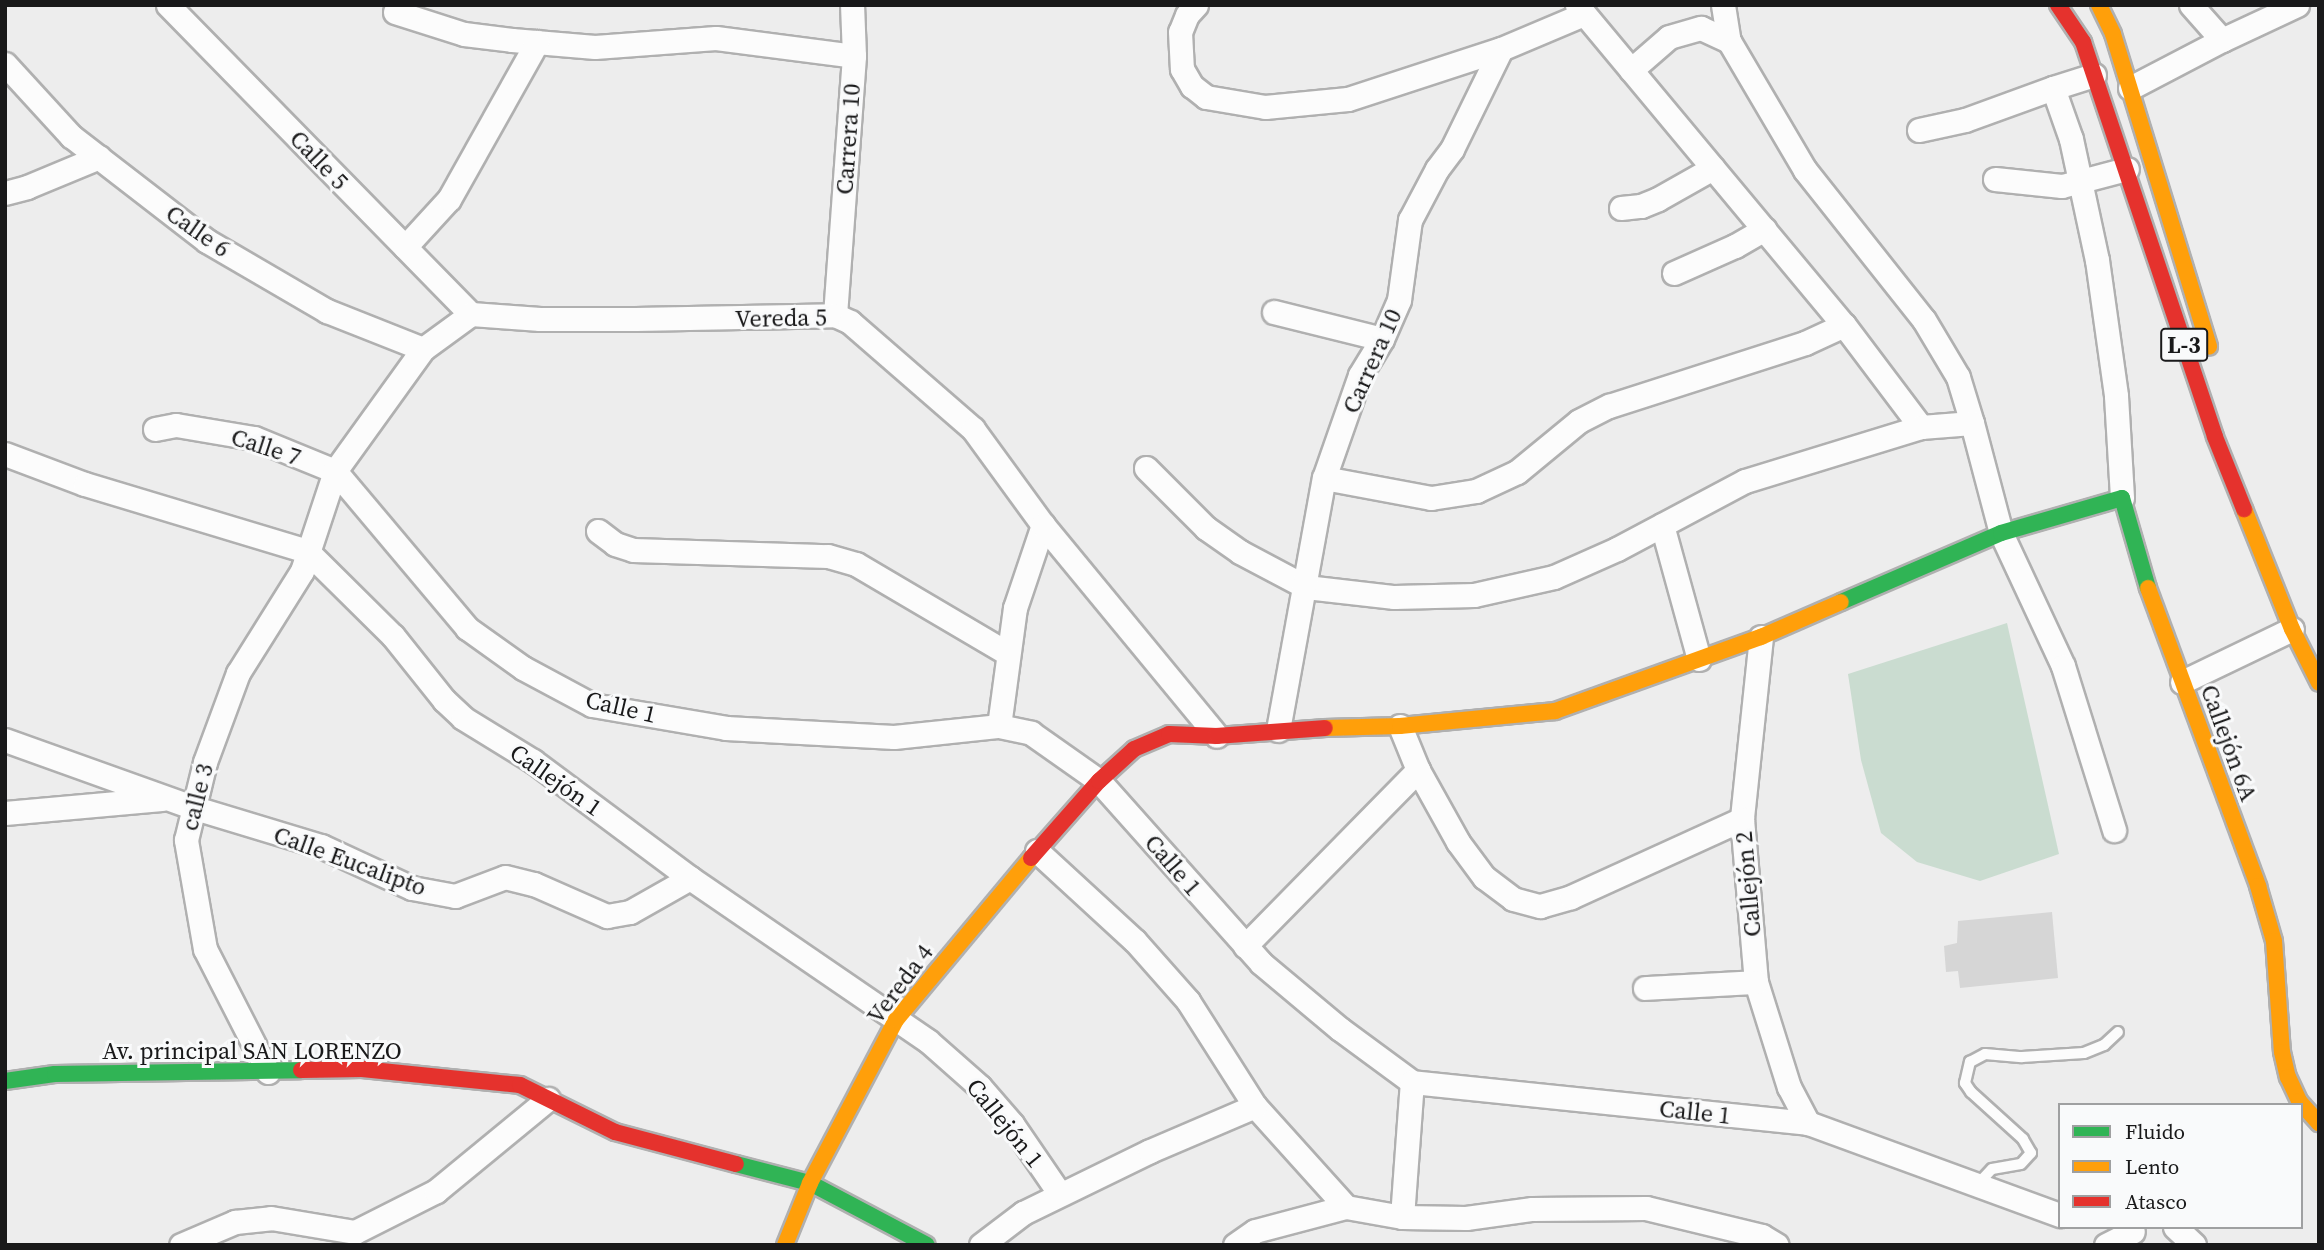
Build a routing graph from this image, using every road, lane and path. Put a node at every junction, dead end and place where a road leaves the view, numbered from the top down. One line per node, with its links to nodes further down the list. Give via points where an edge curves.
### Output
1 (168, 5): 30 (street, Calle 5)
2 (852, 5): 15 (street, Carrera 10)
3 (1196, 5): 14 (street, via 1180,32 1182,69 1192,86 1223,102 1265,107 1349,99)
4 (1724, 5): 12 (street)
5 (2058, 5): 18 (street, L-3, via 2083,42)
6 (2099, 5): 20 (street, L-3)
7 (2191, 5): 11 (street)
8 (2297, 5): 11 (street)
9 (1581, 10): 14 (street); 17 (street)
10 (395, 12): 13 (street, via 464,34)
11 (2222, 40): 20 (street)
12 (1729, 41): 17 (street, via 1701,28 1690,31 1670,37); 39 (street, via 1805,170 1924,320 1958,377)
13 (537, 42): 15 (street, via 595,47 716,38); 30 (street, via 449,200)
14 (1501, 49): 36 (street, Carrera 10, via 1452,149 1410,220 1399,300)
15 (854, 56): 34 (street, Carrera 10)
16 (5, 65): 22 (street, Calle 6, via 71,136)
17 (1630, 69): 23 (street)
18 (2095, 75): 19 (street); 24 (street, L-3)
19 (2053, 88): 21 (street, via 1965,120); 26 (street)
20 (2130, 88): 38 (street, L-3)
21 (1919, 130)
22 (99, 157): 27 (street); 37 (street, Calle 6, via 207,241 327,311)
23 (1713, 168): 28 (street, via 1658,199); 29 (street)
24 (2127, 169): 26 (street); 55 (street, L-3, via 2215,437)
25 (1995, 179): 26 (street, via 2046,186)
26 (2080, 183): 47 (street, via 2098,260 2109,340)
27 (5, 193)
28 (1621, 208)
29 (1764, 229): 31 (street); 35 (street)
30 (405, 247): 33 (street, Calle 5)
31 (1674, 273)
32 (1274, 312): 36 (street)
33 (471, 314): 34 (street, Vereda 5, via 621,319); 37 (street)
34 (835, 315): 48 (street, Vereda 5, via 850,322 973,429)
35 (1844, 325): 40 (street); 46 (street, via 1793,347 1609,406 1579,421 1517,472 1476,491 1431,498)
36 (1382, 339): 46 (street, Carrera 10, via 1360,375)
37 (424, 349): 45 (street)
38 (2216, 369)
39 (1972, 423): 40 (street); 51 (street)
40 (1921, 427): 49 (street, via 1745,481)
41 (155, 429): 45 (street, Calle 7, via 176,425 254,438)
42 (5, 454): 53 (street, Callejón 1)
43 (2243, 462): 52 (street)
44 (1146, 468): 54 (street, via 1206,528)
45 (335, 471): 53 (street); 61 (street, Calle 1, via 467,628 523,668 592,705 739,729 894,737)
46 (1324, 478): 54 (street, Carrera 10)
47 (2122, 498): 51 (street); 59 (street, Callejón 6A, via 2142,571)
48 (1043, 525): 57 (street, via 1015,608); 64 (street, Vereda 5)
49 (1662, 525): 54 (street, via 1554,577 1474,595 1394,597); 58 (street)
50 (598, 531): 57 (street, via 615,544 634,550 828,556 856,564)
51 (2001, 533): 56 (street, Vereda 4); 72 (street, via 2063,666)
52 (2278, 549)
53 (304, 561): 69 (street, calle 3, via 238,673 205,762); 74 (street, Callejón 1, via 393,636 463,718 533,761)
54 (1306, 587): 63 (street, Carrera 10)
55 (2292, 629): 59 (street); 60 (street, L-3)
56 (1761, 637): 58 (street, Vereda 4); 71 (street, Callejón 2)
57 (1007, 653): 61 (street)
58 (1699, 659): 62 (street, Vereda 4, via 1555,710)
59 (2182, 682): 84 (street, Callejón 6A, via 2274,941 2283,1052)
60 (2319, 683)
61 (999, 726): 67 (street, Calle 1, via 1031,733)
62 (1399, 726): 63 (street, Vereda 4); 66 (street)
63 (1278, 730): 64 (street, Vereda 4)
64 (1217, 736): 67 (street, Vereda 4, via 1169,734 1133,750)
65 (5, 740): 68 (street, Calle Eucalipto)
66 (1418, 770): 71 (street, via 1458,842 1484,877 1513,899 1540,906 1571,897); 75 (street)
67 (1099, 781): 73 (street, Vereda 4); 75 (street, Calle 1)
68 (167, 798): 69 (street, Calle Eucalipto); 70 (street)
69 (195, 808): 74 (street, Calle Eucalipto, via 321,846 412,888 455,896 505,877 534,884 607,916 630,912); 80 (street, calle 3, via 186,840 205,949)
70 (5, 813)
71 (1742, 819): 76 (street, Callejón 2)
72 (2114, 830)
73 (1037, 850): 78 (street, Vereda 4); 85 (street, via 1135,941 1188,1001)
74 (690, 878): 78 (street, Callejón 1)
75 (1245, 946): 82 (street, Calle 1, via 1340,1029)
76 (1756, 982): 77 (street); 88 (street, Callejón 2, via 1789,1087)
77 (1645, 988)
78 (896, 1020): 89 (street, Vereda 4); 91 (street, Callejón 1, via 928,1041 979,1087 1012,1124)
79 (2118, 1032): 90 (lane, via 2104,1045 2084,1053 1985,1054 1970,1062 1965,1083 1971,1092 2023,1139 2031,1153 2021,1164 1992,1169)
80 (268, 1072): 81 (street, Av. principal SAN LORENZO, via 55,1074); 83 (street, Av. principal SAN LORENZO, via 362,1069 520,1084)
81 (5, 1081)
82 (1412, 1082): 88 (street, Calle 1); 94 (street)
83 (548, 1099): 89 (street, Av. principal SAN LORENZO, via 615,1132); 96 (street, via 436,1191)
84 (2297, 1103)
85 (1255, 1106): 91 (street); 92 (street)
86 (2303, 1108): 87 (street, Callejón 6A)
87 (2319, 1123)
88 (1808, 1124): 90 (street, Calle 1)
89 (810, 1183): 98 (street, Vereda 4); 99 (street, Av. principal SAN LORENZO)
90 (1978, 1185): 93 (street, Calle 1)
91 (1060, 1194): 100 (street, via 1023,1213)
92 (1346, 1207): 94 (street); 101 (street, via 1255,1231)
93 (2058, 1214)
94 (1402, 1217): 102 (street, via 1646,1208 1762,1236)
95 (2177, 1229): 103 (street)
96 (349, 1238): 97 (street, via 271,1218 235,1222)
97 (181, 1245)
98 (785, 1245)
99 (927, 1245)
100 (982, 1245)
101 (1235, 1245)
102 (1777, 1245)
103 (2194, 1245)

